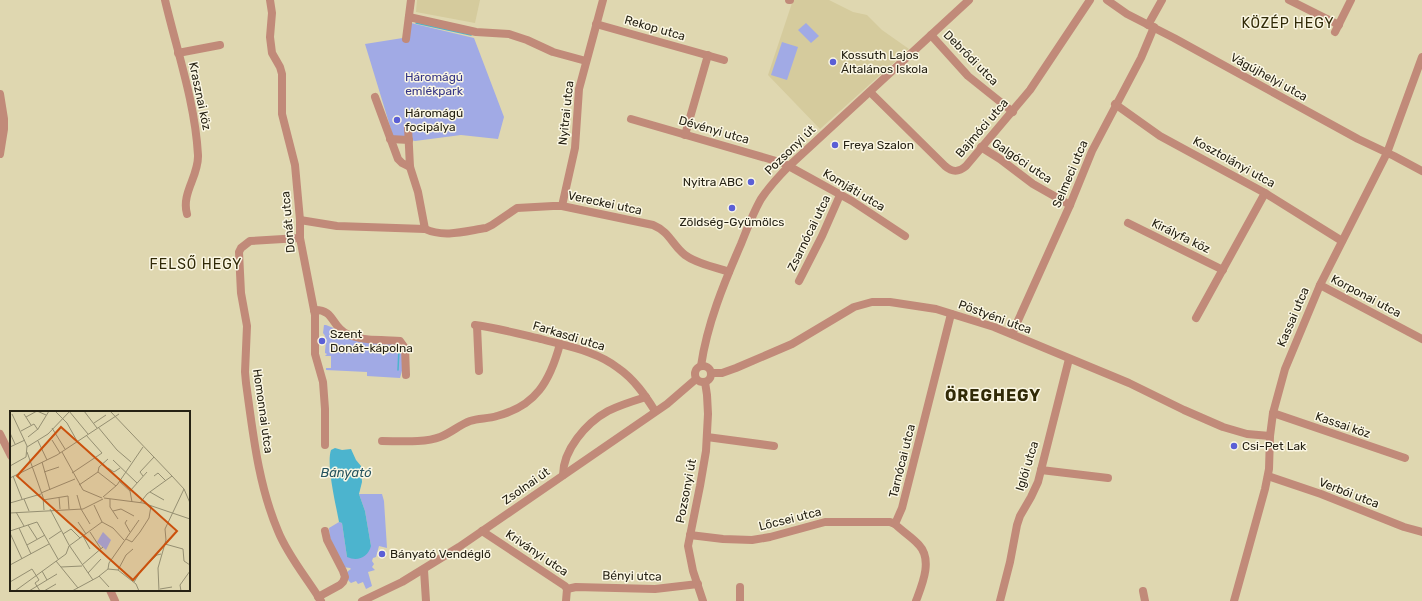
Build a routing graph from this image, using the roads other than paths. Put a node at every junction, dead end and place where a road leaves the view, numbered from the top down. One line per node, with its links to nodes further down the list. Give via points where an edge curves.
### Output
1 (165, 0): 17 (street, Krasznai köz)
2 (270, 0): 43 (street, Donát utca, via 272,53 282,74 281,106 293,157)
3 (411, 0): 11 (street)
4 (603, 0): 12 (street, Nyitrai utca)
5 (969, 0): 14 (street, Pozsonyi út)
6 (1090, 0): 26 (street, Bajmóci utca, via 1035,84)
7 (1106, 0): 13 (street, Vágújhelyi utca)
8 (1162, 0): 13 (street, Selmeci utca)
9 (1290, 0): 10 (street, via 1337,28)
10 (1351, 0)
11 (409, 17): 15 (street); 21 (street, via 476,32 519,36 553,52)
12 (596, 24): 18 (street, Rekop utca); 21 (street, Nyitrai utca)
13 (1151, 26): 25 (street, Selmeci utca, via 1141,58); 33 (street, Vágújhelyi utca)
14 (931, 35): 22 (street, Pozsonyi út); 26 (street, Debrődi utca, via 968,76)
15 (406, 39)
16 (220, 45): 17 (street, Krasznai köz)
17 (178, 53): 42 (street, Krasznai köz, via 193,110 198,158 186,197)
18 (708, 56): 20 (street, Rekop utca); 29 (street)
19 (1422, 58): 33 (street, Kassai utca)
20 (724, 60)
21 (586, 61): 41 (street, Nyitrai utca, via 578,89 575,148)
22 (870, 92): 32 (street, Bajmóci utca, via 953,171 962,169); 35 (street, Pozsonyi út)
23 (0, 94): 34 (street, via 4,119)
24 (375, 97): 30 (street)
25 (1116, 104): 38 (street, Kosztolányi utca, via 1160,136); 40 (street, Selmeci utca, via 1092,151)
26 (1012, 112): 32 (street, Bajmóci utca)
27 (631, 119): 29 (street, Dévényi utca)
28 (408, 127): 31 (street)
29 (686, 134): 35 (street, Dévényi utca, via 777,160)
30 (390, 139): 31 (street); 36 (street, via 398,159)
31 (409, 140): 36 (street)
32 (981, 147): 40 (street, Galgóci utca, via 1033,184)
33 (1387, 153): 37 (street, Vágújhelyi utca); 48 (street, Kassai utca)
34 (0, 154)
35 (789, 166): 39 (street, Komjáti utca); 50 (street, Pozsonyi út, via 761,200)
36 (410, 167): 45 (street)
37 (1422, 171)
38 (1265, 193): 48 (street, Kosztolányi utca); 49 (street)
39 (840, 195): 46 (street, Komjáti utca); 51 (street, Zsarnócai utca)
40 (1070, 205): 56 (street, Selmeci utca)
41 (562, 206): 45 (street, Vereckei utca, via 517,208 486,228 456,233 432,232); 50 (street, Vereckei utca, via 653,225 669,236 685,255)
42 (187, 214)
43 (300, 220): 45 (street, Vereckei utca, via 338,226); 47 (street, Donát utca)
44 (1128, 223): 49 (street, Királyfa köz)
45 (425, 229)
46 (905, 236)
47 (300, 238): 53 (street, Donát utca); 92 (street, Homonnai utca, via 250,241 239,252 239,273 247,326 246,383 263,483 284,544)
48 (1342, 241): 52 (street, Kassai utca)
49 (1223, 270): 55 (street)
50 (729, 272): 60 (street, Pozsonyi út, via 711,321)
51 (799, 281)
52 (1320, 285): 57 (street, Korponai utca); 68 (street, Kassai utca, via 1284,369)
53 (314, 310): 63 (street, via 328,313 347,334 371,340 400,341 405,348); 73 (street, Donát utca, via 315,354 325,395)
54 (951, 314): 56 (street, Pöstyéni utca); 62 (street, Pöstyéni utca, via 890,302 868,303 846,311 792,344 736,368); 81 (street, Tarnócai utca, via 902,508)
55 (1196, 318)
56 (1012, 334): 59 (street, Pöstyéni utca)
57 (1422, 340)
58 (560, 344): 61 (street, Farkasdi utca, via 476,325); 66 (street, Farkasdi utca, via 593,354 611,363 626,374); 72 (street, via 546,382 530,400 515,410 469,422 440,438 403,442)
59 (1069, 359): 69 (street, Pöstyéni utca, via 1129,383 1223,427 1247,434); 77 (street, Iglói utca)
60 (701, 366): 62 (street, via 706,367); 64 (street, via 694,375)
61 (480, 371)
62 (710, 373): 65 (street, via 710,378)
63 (406, 375)
64 (696, 379): 65 (street); 67 (street, Zsolnai út)
65 (705, 382): 71 (street, Pozsonyi út)
66 (646, 397): 67 (street, Farkasdi utca); 78 (street, via 607,411 591,423 570,450)
67 (655, 412): 78 (street, Zsolnai út)
68 (1273, 413): 69 (street, Kassai utca); 76 (street, Kassai köz)
69 (1270, 436): 79 (street, Kassai utca)
70 (1, 437): 75 (street)
71 (707, 437): 74 (street); 85 (street, Pozsonyi út)
72 (382, 441)
73 (325, 445)
74 (774, 446)
75 (10, 454)
76 (1405, 458)
77 (1041, 470): 80 (street); 100 (street, Iglói utca, via 1034,491 1016,525)
78 (563, 475): 83 (street, Zsolnai út)
79 (1268, 476): 84 (street, Verbói utca); 102 (street, Kassai utca)
80 (1108, 478)
81 (895, 524): 85 (street, Lőcsei utca, via 826,522 752,540); 99 (street, via 919,544 924,554 924,581)
82 (325, 531): 92 (street, via 345,577 340,585)
83 (482, 531): 86 (street, Zsolnai út); 89 (street, Kriványi utca)
84 (1422, 532)
85 (690, 535): 87 (street, Pozsonyi út, via 690,562)
86 (424, 570): 94 (street, Zsolnai út); 95 (street)
87 (698, 584): 89 (street, Bényi utca, via 655,589); 97 (street, Pozsonyi út)
88 (740, 587): 98 (street)
89 (567, 589): 96 (street, Kriványi utca)
90 (110, 591): 93 (street)
91 (1143, 591): 101 (street)
92 (320, 599)
93 (115, 601)
94 (362, 601)
95 (426, 601)
96 (566, 601)
97 (704, 601)
98 (740, 601)
99 (916, 601)
100 (1000, 601)
101 (1145, 601)
102 (1234, 601)

